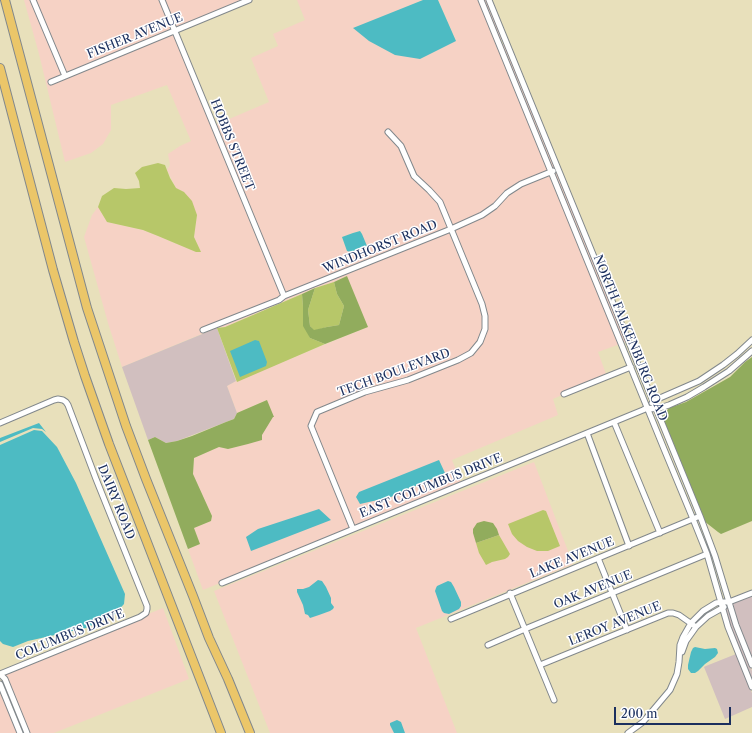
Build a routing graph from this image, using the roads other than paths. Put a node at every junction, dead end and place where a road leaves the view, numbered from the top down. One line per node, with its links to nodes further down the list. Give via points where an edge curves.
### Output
1 (5, 0): 60 (highway, via 81,290 123,419 209,638)
2 (33, 0): 11 (street)
3 (162, 0): 7 (street, HOBBS STREET)
4 (249, 0): 7 (street, FISHER AVENUE)
5 (481, 0): 9 (street, NORTH FALKENBURG ROAD)
6 (489, 0): 8 (street, NORTH FALKENBURG ROAD)
7 (174, 31): 11 (street, FISHER AVENUE); 17 (street, HOBBS STREET)
8 (506, 41): 9 (street); 14 (street, NORTH FALKENBURG ROAD)
9 (499, 44): 15 (street, NORTH FALKENBURG ROAD)
10 (0, 68): 59 (highway, via 57,285 85,376)
11 (64, 76): 12 (street, FISHER AVENUE)
12 (51, 82)
13 (388, 132): 16 (street, TECH BOULEVARD, via 401,146 414,176 440,202)
14 (558, 169): 15 (street, WINDHORST ROAD); 23 (street, NORTH FALKENBURG ROAD)
15 (551, 172): 16 (street, WINDHORST ROAD, via 521,184 482,215); 21 (street, NORTH FALKENBURG ROAD)
16 (452, 229): 17 (street, WINDHORST ROAD); 31 (street, TECH BOULEVARD, via 485,316 485,328 480,342 471,353 458,360 408,380 365,392 317,412 311,426)
17 (284, 296): 18 (street, WINDHORST ROAD)
18 (203, 330)
19 (752, 340): 23 (street, EAST COLUMBUS DRIVE, via 699,381)
20 (752, 351): 25 (street, EAST COLUMBUS DRIVE, via 729,371 704,387 687,397)
21 (631, 367): 22 (street); 24 (street, NORTH FALKENBURG ROAD)
22 (564, 394)
23 (653, 402): 24 (street, EAST COLUMBUS DRIVE); 25 (street, NORTH FALKENBURG ROAD)
24 (647, 408): 25 (street, EAST COLUMBUS DRIVE); 26 (street, EAST COLUMBUS DRIVE); 30 (street, NORTH FALKENBURG ROAD)
25 (656, 409): 29 (street, NORTH FALKENBURG ROAD)
26 (614, 422): 28 (street, EAST COLUMBUS DRIVE); 32 (street)
27 (0, 423): 43 (street, DAIRY ROAD, via 54,400 66,402 147,606)
28 (587, 433): 31 (street, EAST COLUMBUS DRIVE); 33 (street)
29 (700, 516): 30 (street, LAKE AVENUE); 41 (street, NORTH FALKENBURG ROAD)
30 (693, 519): 32 (street, LAKE AVENUE); 34 (street, NORTH FALKENBURG ROAD)
31 (353, 529): 36 (street, EAST COLUMBUS DRIVE)
32 (660, 533): 33 (street, LAKE AVENUE)
33 (629, 546): 35 (street, LAKE AVENUE)
34 (707, 554): 38 (street, OAK AVENUE); 40 (street, NORTH FALKENBURG ROAD)
35 (598, 558): 37 (street, LAKE AVENUE); 38 (street)
36 (222, 583)
37 (510, 593): 44 (street, LAKE AVENUE); 47 (street)
38 (612, 593): 47 (street, OAK AVENUE); 48 (street)
39 (752, 593): 41 (street)
40 (721, 602): 41 (street); 42 (street, NORTH FALKENBURG ROAD); 45 (street, via 703,611)
41 (729, 602): 42 (street); 52 (street, NORTH FALKENBURG ROAD)
42 (723, 608): 46 (street, via 708,616); 55 (street, NORTH FALKENBURG ROAD, via 728,628)
43 (146, 613): 53 (street, COLUMBUS DRIVE)
44 (451, 619)
45 (691, 623): 46 (street, LEROY AVENUE); 48 (street, LEROY AVENUE, via 673,613); 50 (street, via 680,645)
46 (696, 627): 50 (street, via 686,641)
47 (525, 629): 49 (street, OAK AVENUE); 51 (street)
48 (627, 630): 51 (street, LEROY AVENUE)
49 (488, 645)
50 (679, 662): 61 (street, via 670,690 643,722)
51 (540, 665): 56 (street)
52 (752, 665)
53 (0, 674): 58 (street, via 5,679)
54 (0, 684): 57 (street)
55 (752, 687)
56 (554, 700)
57 (20, 733)
58 (27, 733)
59 (221, 733)
60 (250, 733)
61 (628, 733)

